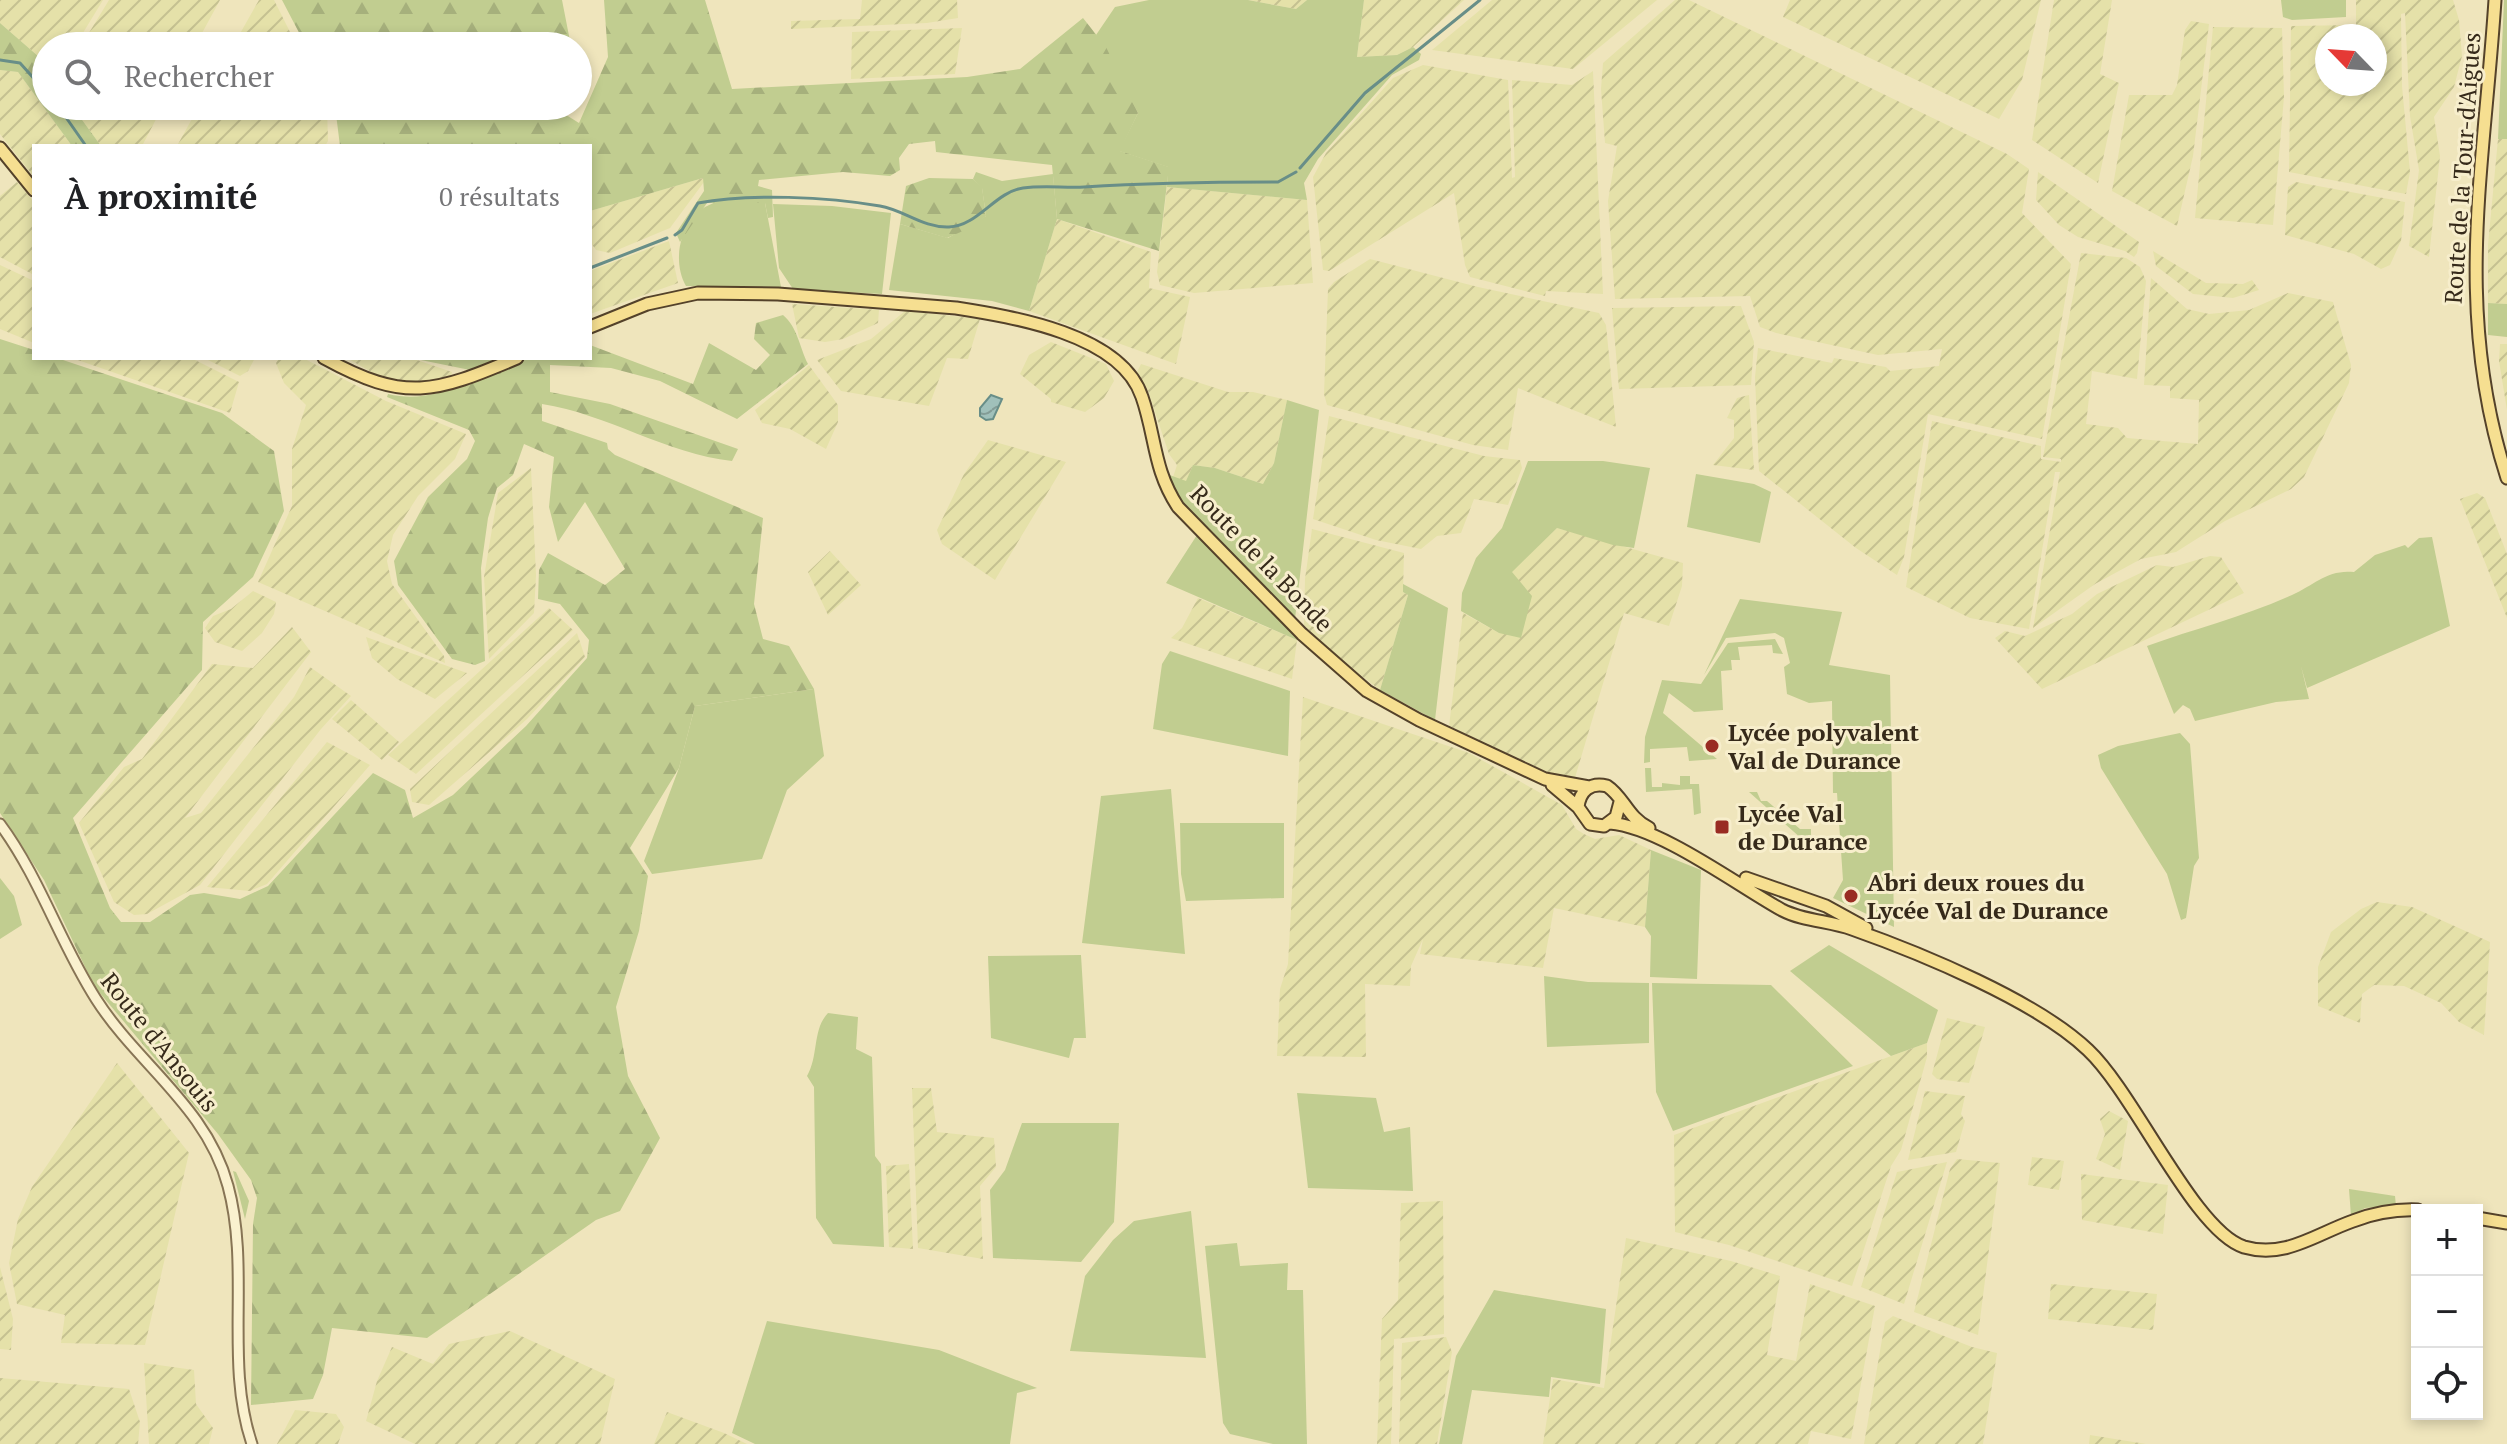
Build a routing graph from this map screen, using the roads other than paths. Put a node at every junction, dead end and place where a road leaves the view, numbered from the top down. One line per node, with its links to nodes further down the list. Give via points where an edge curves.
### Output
1 (2495, 0): 7 (main road, Route de la Tour-d'Aigues, via 2473,283 2481,374)
2 (0, 148): 3 (main road)
3 (32, 188)
4 (592, 326): 8 (main road, Route de la Bonde, via 666,298 720,292 956,308 1094,346 1118,361 1135,381 1160,476 1178,507 1302,634 1342,672 1391,706)
5 (328, 360): 6 (main road, via 368,380 408,390 442,386)
6 (512, 360)
7 (2507, 478)
8 (1545, 779): 9 (main road, Route de la Bonde); 11 (main road, Route de la Bonde)
9 (1589, 787): 10 (main road, via 1607,786); 11 (main road)
10 (1620, 802): 12 (main road); 14 (main road, via 1642,825 1757,884 1826,906)
11 (1578, 807): 12 (main road, via 1590,824)
12 (1610, 823): 14 (main road, via 1641,831 1791,914)
13 (0, 824): 18 (street, Route d'Ansouis, via 30,870 99,1004 181,1098 218,1157 239,1241 240,1361 245,1425)
14 (1891, 943): 15 (main road, via 2034,1011 2074,1037 2117,1081 2204,1216 2228,1240 2280,1250 2368,1215)
15 (2411, 1211)
16 (2483, 1219): 17 (main road)
17 (2507, 1223)
18 (252, 1444)

